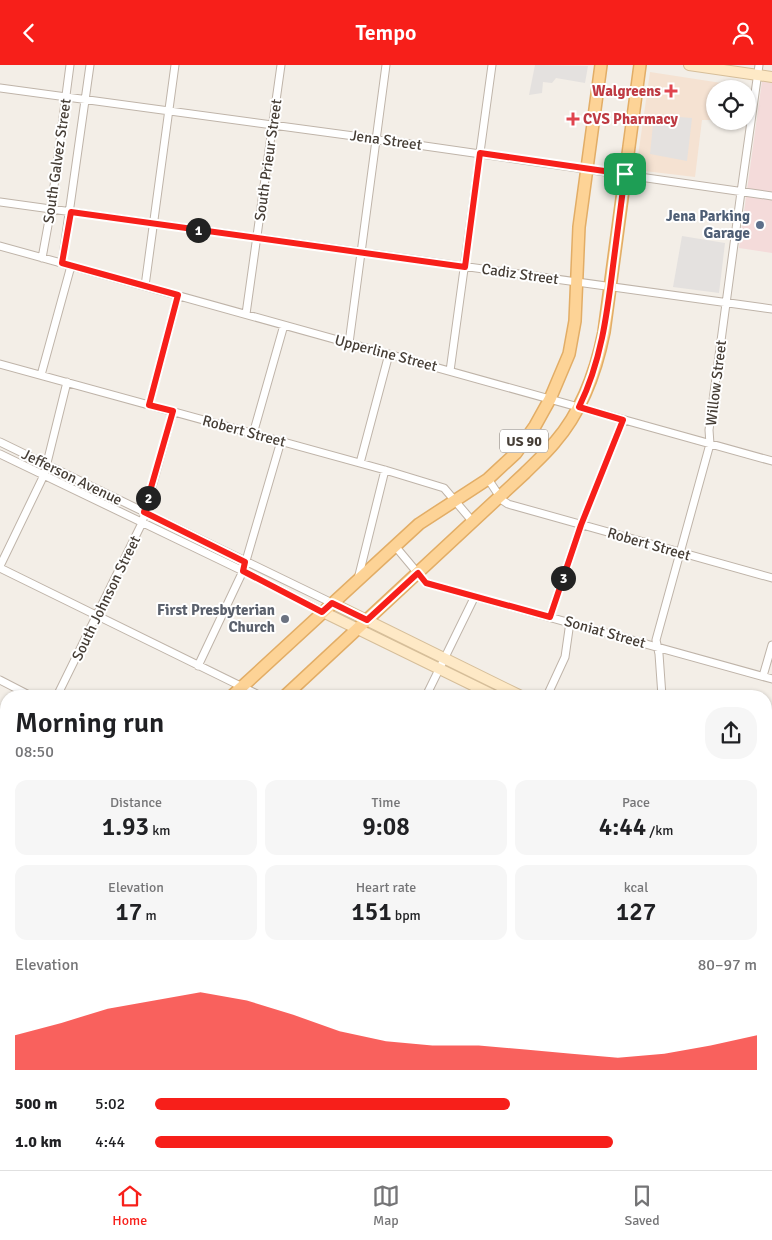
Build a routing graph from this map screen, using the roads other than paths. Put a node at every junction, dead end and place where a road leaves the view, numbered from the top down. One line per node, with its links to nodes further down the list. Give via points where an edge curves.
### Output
1 (70, 65): 13 (street, South Galvez Street)
2 (90, 65): 14 (street, South Galvez Street)
3 (175, 65): 15 (street)
4 (281, 65): 16 (street, South Prieur Street)
5 (386, 65): 17 (street)
6 (492, 65): 18 (street)
7 (601, 65): 19 (main road, US 90)
8 (640, 65): 20 (main road, US 90)
9 (689, 65): 10 (street)
10 (759, 70): 11 (street); 21 (street, Willow Street)
11 (772, 77)
12 (0, 88): 13 (street, Jena Street)
13 (66, 97): 14 (street, Jena Street); 24 (street, South Galvez Street)
14 (85, 100): 15 (street, Jena Street); 25 (street, South Galvez Street)
15 (169, 112): 16 (street, Jena Street); 26 (street)
16 (273, 125): 17 (street, Jena Street); 27 (street, South Prieur Street)
17 (376, 139): 18 (street, Jena Street); 29 (street)
18 (480, 153): 19 (street, Jena Street); 33 (street)
19 (587, 169): 20 (street, Jena Street); 34 (main road, US 90, via 578,227)
20 (625, 174): 21 (street, Jena Street); 36 (main road, US 90)
21 (740, 192): 22 (street, Jena Street); 38 (street, Willow Street)
22 (772, 196)
23 (0, 202): 24 (street, Cadiz Street)
24 (51, 209): 25 (street, Cadiz Street); 30 (street, South Galvez Street)
25 (71, 212): 26 (street, Cadiz Street); 31 (street, South Galvez Street)
26 (154, 224): 27 (street, Cadiz Street); 35 (street)
27 (256, 239): 29 (street, Cadiz Street); 40 (street, South Prieur Street)
28 (0, 246): 30 (street, Upperline Street)
29 (361, 253): 33 (street, Cadiz Street); 42 (street)
30 (42, 258): 31 (street, Upperline Street)
31 (62, 263): 32 (street, Upperline Street)
32 (71, 266): 35 (street, Upperline Street); 46 (street)
33 (465, 267): 34 (street, Cadiz Street); 45 (street)
34 (577, 281): 36 (street, Cadiz Street); 48 (main road, US 90, via 575,321 568,355)
35 (145, 287): 37 (street, Upperline Street)
36 (610, 287): 38 (street, Cadiz Street); 50 (main road, US 90, via 600,349)
37 (178, 295): 40 (street, Upperline Street); 49 (street)
38 (727, 303): 39 (street, Cadiz Street); 56 (street, Willow Street)
39 (772, 309)
40 (246, 314): 41 (street, Upperline Street)
41 (284, 325): 42 (street, Upperline Street); 53 (street)
42 (349, 343): 43 (street, Upperline Street)
43 (389, 354): 45 (street, Upperline Street); 59 (street)
44 (0, 363): 46 (street, Robert Street)
45 (450, 371): 48 (street, Upperline Street)
46 (41, 375): 47 (street, Robert Street)
47 (67, 382): 49 (street, Robert Street); 60 (street)
48 (550, 399): 50 (street, Upperline Street); 63 (main road, US 90, via 516,453)
49 (149, 405): 51 (street, Robert Street)
50 (579, 407): 52 (street, Upperline Street); 64 (main road, US 90, via 556,442)
51 (173, 411): 53 (street, Robert Street); 66 (street, South Johnson Street)
52 (623, 420): 56 (street, Upperline Street); 69 (street)
53 (253, 433): 54 (street, Robert Street)
54 (281, 441): 59 (street, Robert Street); 72 (street)
55 (0, 442): 60 (street, Jefferson Avenue)
56 (710, 444): 58 (street, Upperline Street); 71 (street, Willow Street)
57 (0, 454): 62 (street, Jefferson Avenue)
58 (772, 461)
59 (360, 463): 61 (street, Robert Street)
60 (46, 464): 62 (street); 66 (street, Jefferson Avenue)
61 (385, 470): 65 (street, Robert Street, via 444,488); 77 (street)
62 (44, 475): 68 (street, Jefferson Avenue); 73 (street)
63 (488, 479): 64 (street); 65 (main road, US 90)
64 (500, 497): 67 (main road, US 90); 69 (street, Robert Street, via 508,504)
65 (454, 501): 67 (street, Robert Street); 70 (main road, US 90, via 419,524)
66 (144, 512): 68 (street, South Johnson Street); 72 (street, Jefferson Avenue)
67 (473, 522): 75 (main road, US 90)
68 (142, 523): 74 (street, Jefferson Avenue); 81 (street, South Johnson Street)
69 (581, 525): 71 (street, Robert Street); 82 (street)
70 (394, 546): 75 (street, Soniat Street); 77 (main road, US 90)
71 (681, 553): 76 (street, Robert Street); 87 (street, Willow Street, via 656,640)
72 (245, 562): 74 (street); 79 (street, Jefferson Avenue)
73 (0, 567): 81 (street)
74 (243, 571): 80 (street, Jefferson Avenue); 89 (street)
75 (418, 573): 78 (street, Soniat Street, via 426,583); 83 (main road, US 90)
76 (772, 578)
77 (358, 579): 79 (main road, US 90)
78 (475, 596): 82 (street, Soniat Street); 88 (street)
79 (332, 603): 80 (main road, US 90); 83 (street, Jefferson Avenue)
80 (322, 612): 85 (street, Jefferson Avenue); 94 (main road, US 90)
81 (97, 617): 89 (street); 96 (street, South Johnson Street)
82 (550, 617): 84 (street, Soniat Street)
83 (367, 620): 85 (main road, US 90); 88 (street, Jefferson Avenue)
84 (570, 622): 87 (street, Soniat Street); 103 (street, via 565,657)
85 (357, 629): 90 (street, Jefferson Avenue); 99 (main road, US 90)
86 (772, 645): 91 (street)
87 (658, 647): 91 (street, Soniat Street); 104 (street, Willow Street)
88 (444, 658): 90 (street); 102 (street, Jefferson Avenue)
89 (198, 666): 94 (street)
90 (439, 669): 100 (street); 101 (street, Jefferson Avenue)
91 (763, 676): 92 (street, Soniat Street)
92 (772, 679)
93 (0, 681): 95 (street)
94 (242, 687): 97 (main road, US 90); 98 (street)
95 (19, 690)
96 (61, 690)
97 (239, 690)
98 (248, 690)
99 (291, 690)
100 (429, 690)
101 (483, 690)
102 (509, 690)
103 (550, 690)
104 (662, 690)

